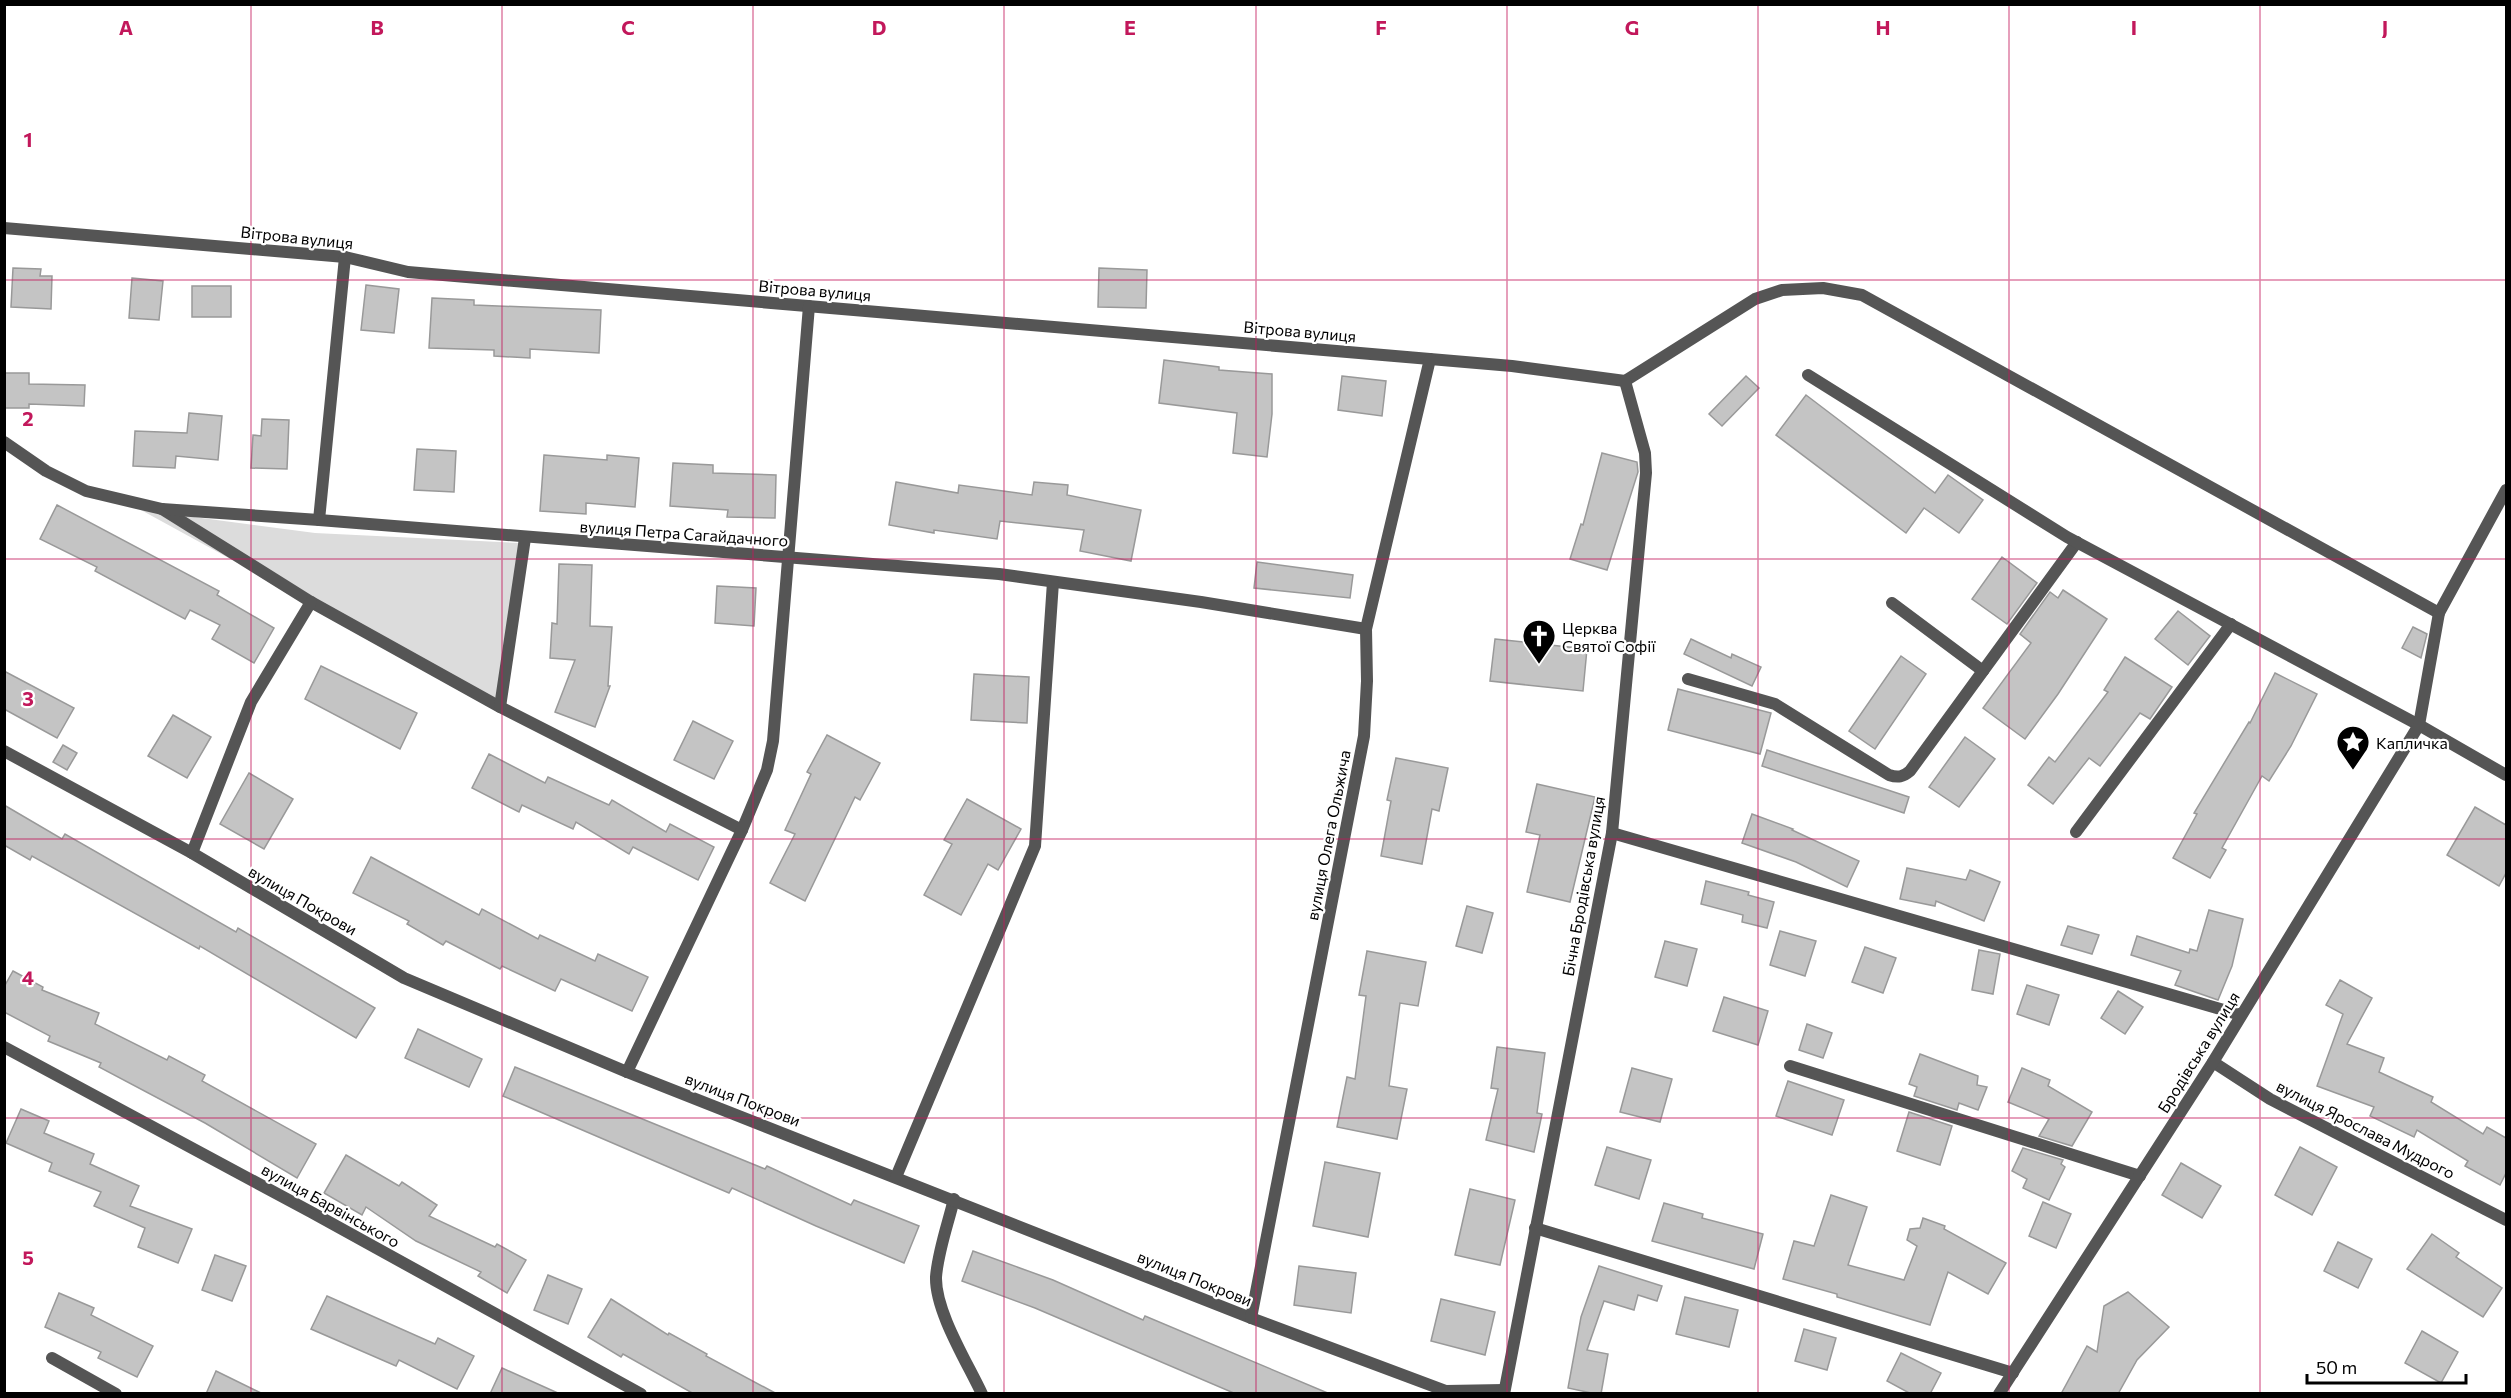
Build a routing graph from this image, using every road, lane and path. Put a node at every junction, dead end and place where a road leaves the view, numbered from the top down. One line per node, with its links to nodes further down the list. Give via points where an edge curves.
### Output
1 (4, 228): 2 (street, Вітрова вулиця)
2 (345, 257): 3 (street, Вітрова вулиця, via 408,272); 10 (street)
3 (809, 306): 4 (street, Вітрова вулиця); 13 (street)
4 (1430, 359): 6 (street, Вітрова вулиця); 19 (street, вулиця Олега Ольжича)
5 (1808, 375): 12 (street)
6 (1625, 381): 17 (street, via 1755,299 1782,290 1824,288 1862,295); 28 (street, Бічна Бродівська вулиця, via 1645,453 1646,473)
7 (4, 442): 9 (street, via 46,471 86,490)
8 (2506, 490): 17 (street)
9 (162, 509): 10 (street, вулиця Петра Сагайдачного); 15 (street)
10 (319, 519): 11 (street, вулиця Петра Сагайдачного)
11 (525, 538): 13 (street, вулиця Петра Сагайдачного); 22 (street)
12 (2077, 542): 18 (street); 20 (street)
13 (788, 557): 14 (street, вулиця Петра Сагайдачного); 26 (street, via 773,741 767,770)
14 (1053, 582): 19 (street, вулиця Петра Сагайдачного); 36 (street, via 1035,846)
15 (310, 602): 22 (street); 29 (street, via 251,702)
16 (1892, 603): 20 (street)
17 (2439, 613): 23 (street)
18 (2231, 624): 23 (street); 27 (street)
19 (1366, 629): 40 (street, вулиця Олега Ольжича, via 1364,736)
20 (1983, 671): 21 (street, via 1910,771 1897,778 1775,704)
21 (1688, 679)
22 (500, 707): 26 (street)
23 (2419, 725): 25 (street); 30 (street, Бродівська вулиця)
24 (4, 751): 29 (street, вулиця Покрови)
25 (2506, 775)
26 (742, 830): 34 (street)
27 (2076, 832)
28 (1612, 833): 30 (street); 39 (street, Бічна Бродівська вулиця)
29 (192, 853): 34 (street, вулиця Покрови, via 404,978)
30 (2241, 1015): 32 (street, Бродівська вулиця)
31 (4, 1047): 45 (street, вулиця Барвінського)
32 (2213, 1062): 35 (street, Бродівська вулиця); 38 (street, вулиця Ярослава Мудрого, via 2270,1100)
33 (1790, 1066): 35 (street)
34 (627, 1072): 36 (street, вулиця Покрови)
35 (2139, 1176): 42 (street, Бродівська вулиця)
36 (896, 1177): 37 (street, вулиця Покрови)
37 (954, 1199): 40 (street, вулиця Покрови); 46 (street, via 940,1252 937,1287 940,1306)
38 (2506, 1220)
39 (1535, 1228): 42 (street); 43 (street, Бічна Бродівська вулиця)
40 (1251, 1318): 43 (street, вулиця Покрови, via 1446,1391)
41 (52, 1358): 44 (street)
42 (2013, 1372): 47 (street, Бродівська вулиця)
43 (1504, 1392)
44 (116, 1394)
45 (641, 1394)
46 (982, 1394)
47 (1999, 1394)

